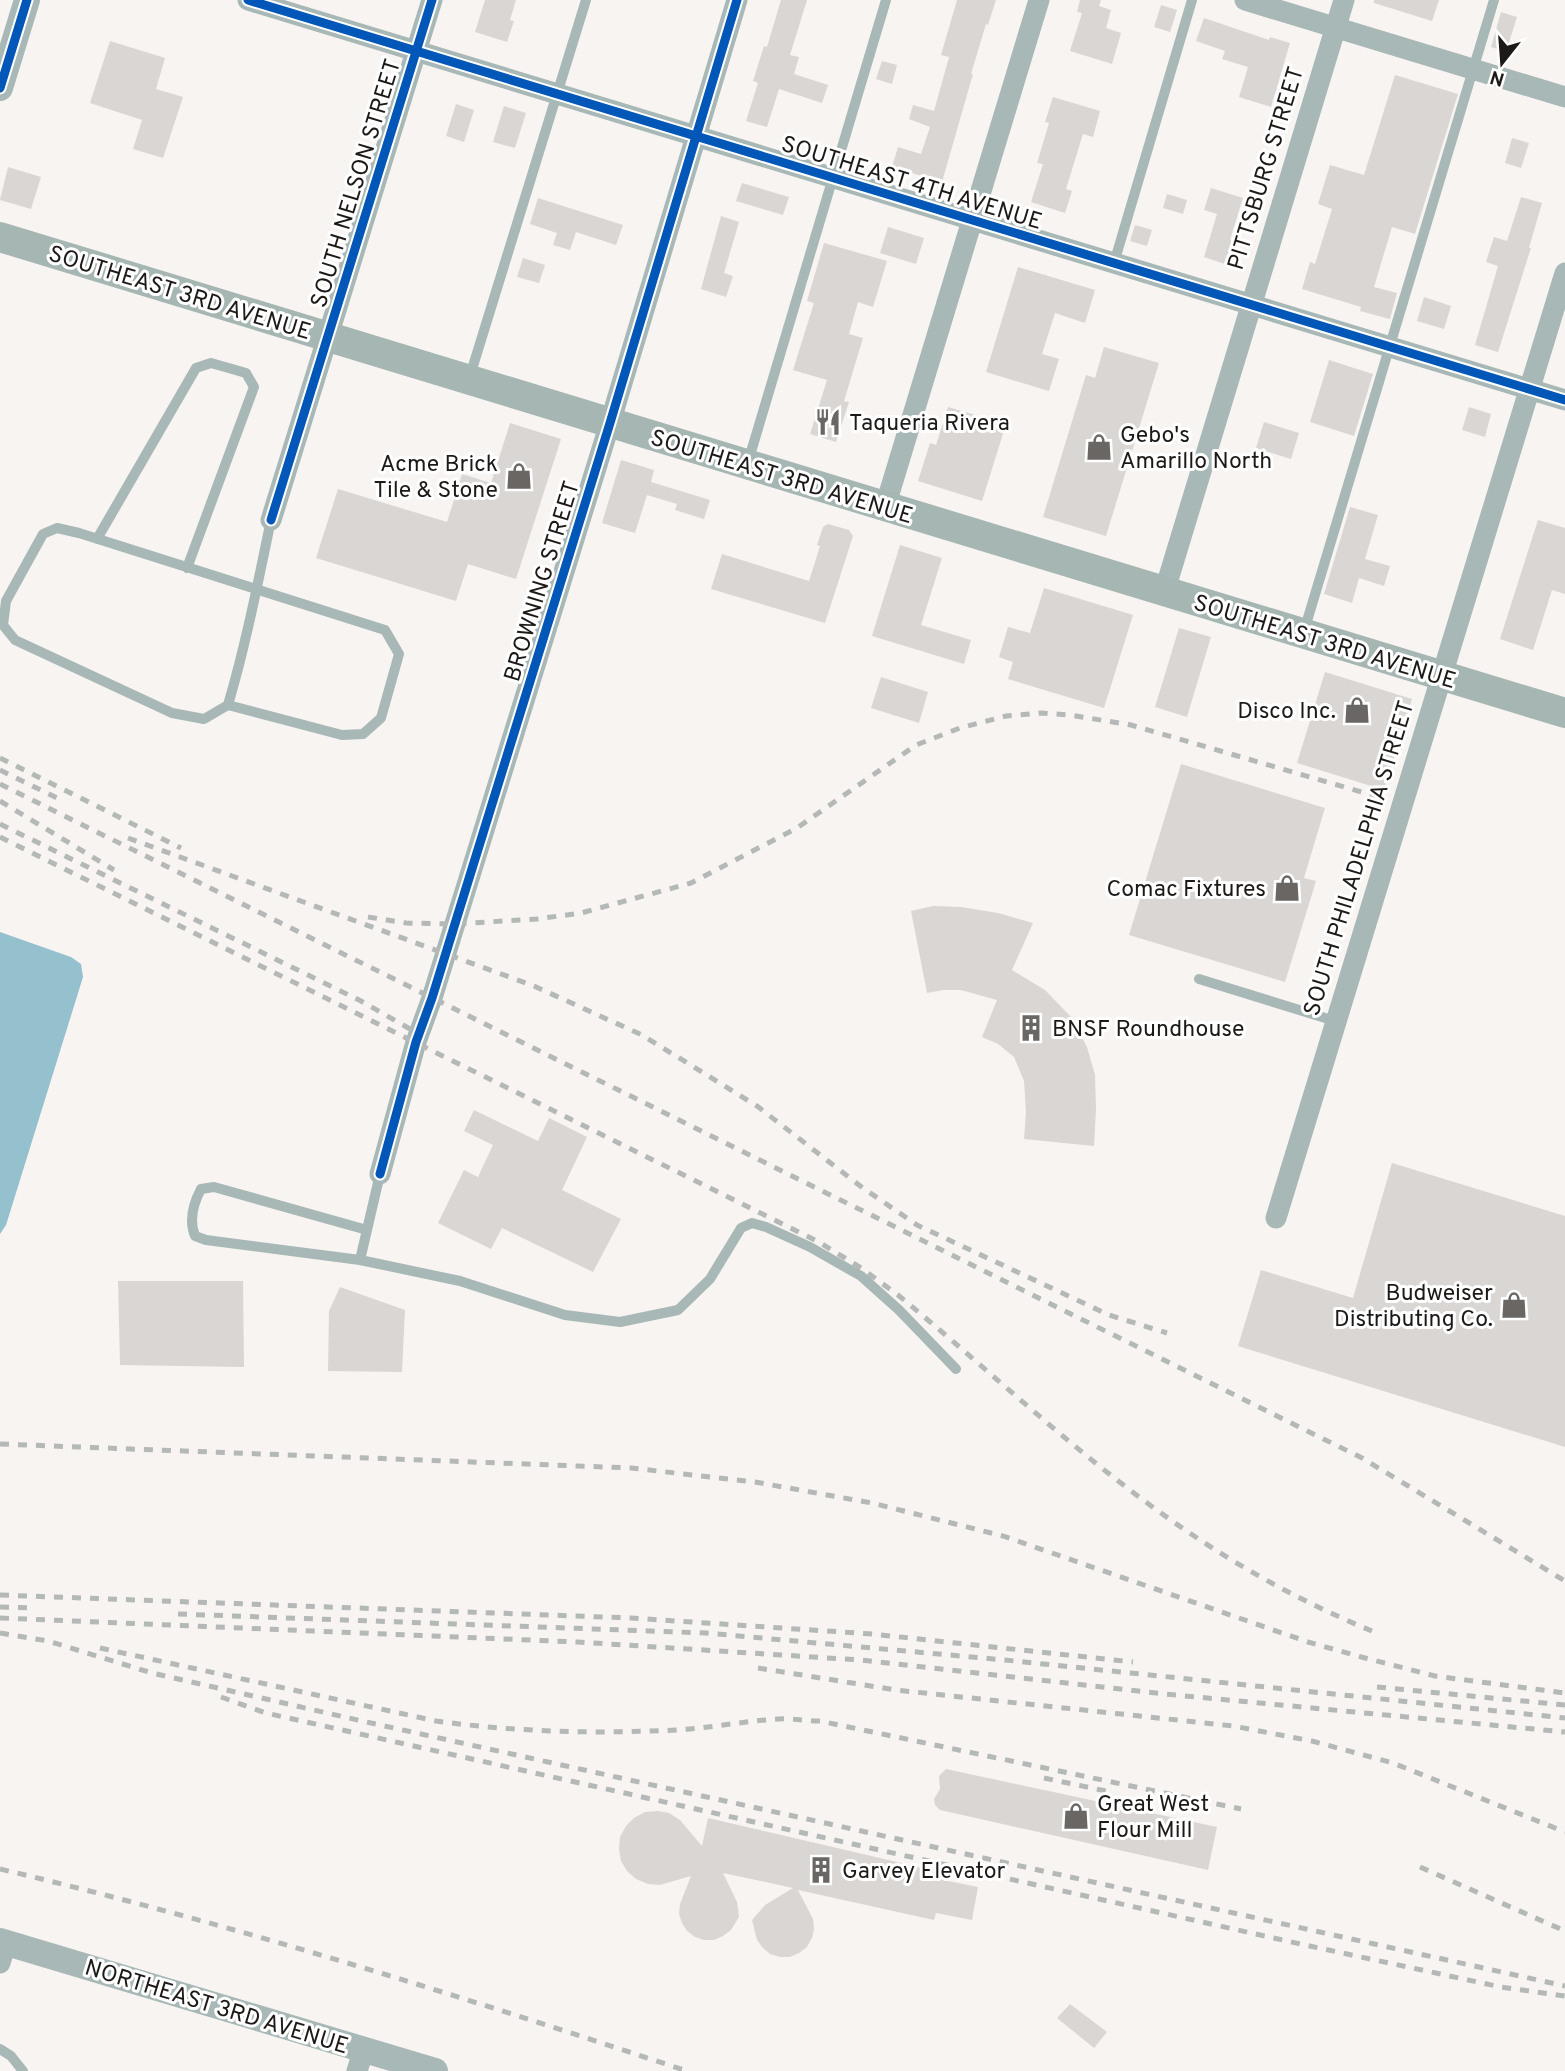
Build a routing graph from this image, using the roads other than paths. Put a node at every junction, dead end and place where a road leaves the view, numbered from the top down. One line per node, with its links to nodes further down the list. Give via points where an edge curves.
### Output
1 (27, 0): 15 (street)
2 (248, 0): 13 (street, SOUTHEAST 4TH AVENUE)
3 (432, 0): 13 (street, SOUTH NELSON STREET)
4 (586, 0): 16 (lane)
5 (737, 0): 18 (street, BROWNING STREET)
6 (886, 0): 19 (lane)
7 (1040, 0): 20 (street)
8 (1192, 0): 22 (lane)
9 (1245, 0): 12 (street)
10 (1344, 0): 12 (street, PITTSBURG STREET)
11 (1494, 0): 14 (lane)
12 (1335, 28): 14 (street); 24 (street, PITTSBURG STREET)
13 (416, 51): 16 (street, SOUTHEAST 4TH AVENUE); 25 (street, SOUTH NELSON STREET)
14 (1473, 69): 17 (street); 26 (lane)
15 (0, 88)
16 (558, 94): 18 (street, SOUTHEAST 4TH AVENUE); 27 (lane)
17 (1565, 97)
18 (695, 136): 19 (street, SOUTHEAST 4TH AVENUE); 30 (street, BROWNING STREET)
19 (832, 178): 20 (street, SOUTHEAST 4TH AVENUE); 31 (lane)
20 (973, 221): 22 (street, SOUTHEAST 4TH AVENUE); 32 (street)
21 (0, 237): 25 (main road, SOUTHEAST 3RD AVENUE)
22 (1114, 263): 24 (street, SOUTHEAST 4TH AVENUE)
23 (1565, 273): 28 (street, SOUTH PHILADELPHIA STREET)
24 (1251, 304): 26 (street, SOUTHEAST 4TH AVENUE); 37 (street, PITTSBURG STREET)
25 (327, 337): 27 (main road, SOUTHEAST 3RD AVENUE); 33 (street, SOUTH NELSON STREET)
26 (1391, 347): 28 (street, SOUTHEAST 4TH AVENUE); 38 (lane)
27 (469, 380): 30 (main road, SOUTHEAST 3RD AVENUE)
28 (1529, 389): 29 (street, SOUTHEAST 4TH AVENUE); 39 (street, SOUTH PHILADELPHIA STREET)
29 (1565, 400)
30 (610, 423): 31 (main road, SOUTHEAST 3RD AVENUE); 44 (street, BROWNING STREET, via 416,1042)
31 (747, 465): 32 (main road, SOUTHEAST 3RD AVENUE)
32 (885, 507): 37 (main road, SOUTHEAST 3RD AVENUE)
33 (271, 520): 36 (lane)
34 (97, 539): 35 (lane); 35 (lane, via 196,368 211,363 246,373 254,387); 40 (lane, via 57,528 43,534 6,601 3,625 15,640 172,713 204,719)
35 (187, 568): 36 (lane)
36 (257, 590): 40 (lane); 40 (lane, via 385,630 399,654 381,718 363,734 342,735)
37 (1164, 593): 38 (main road, SOUTHEAST 3RD AVENUE)
38 (1303, 635): 39 (main road, SOUTHEAST 3RD AVENUE)
39 (1441, 676): 41 (main road, SOUTHEAST 3RD AVENUE); 43 (street, SOUTH PHILADELPHIA STREET)
40 (228, 705)
41 (1565, 713)
42 (1199, 979): 43 (lane)
43 (1335, 1021): 45 (street, SOUTH PHILADELPHIA STREET)
44 (380, 1174): 46 (lane)
45 (1276, 1218)
46 (367, 1230): 47 (lane); 47 (lane, via 214,1187 201,1189 196,1199 191,1226 195,1236)
47 (360, 1260): 48 (lane, via 460,1281 565,1315 620,1322 678,1310 710,1279 741,1228 752,1223 810,1247 861,1276)
48 (956, 1369)
49 (2, 1949): 51 (street, NORTHEAST 3RD AVENUE)
50 (0, 2049): 52 (lane)
51 (360, 2060): 53 (street, NORTHEAST 3RD AVENUE)
52 (23, 2071)
53 (435, 2071)

